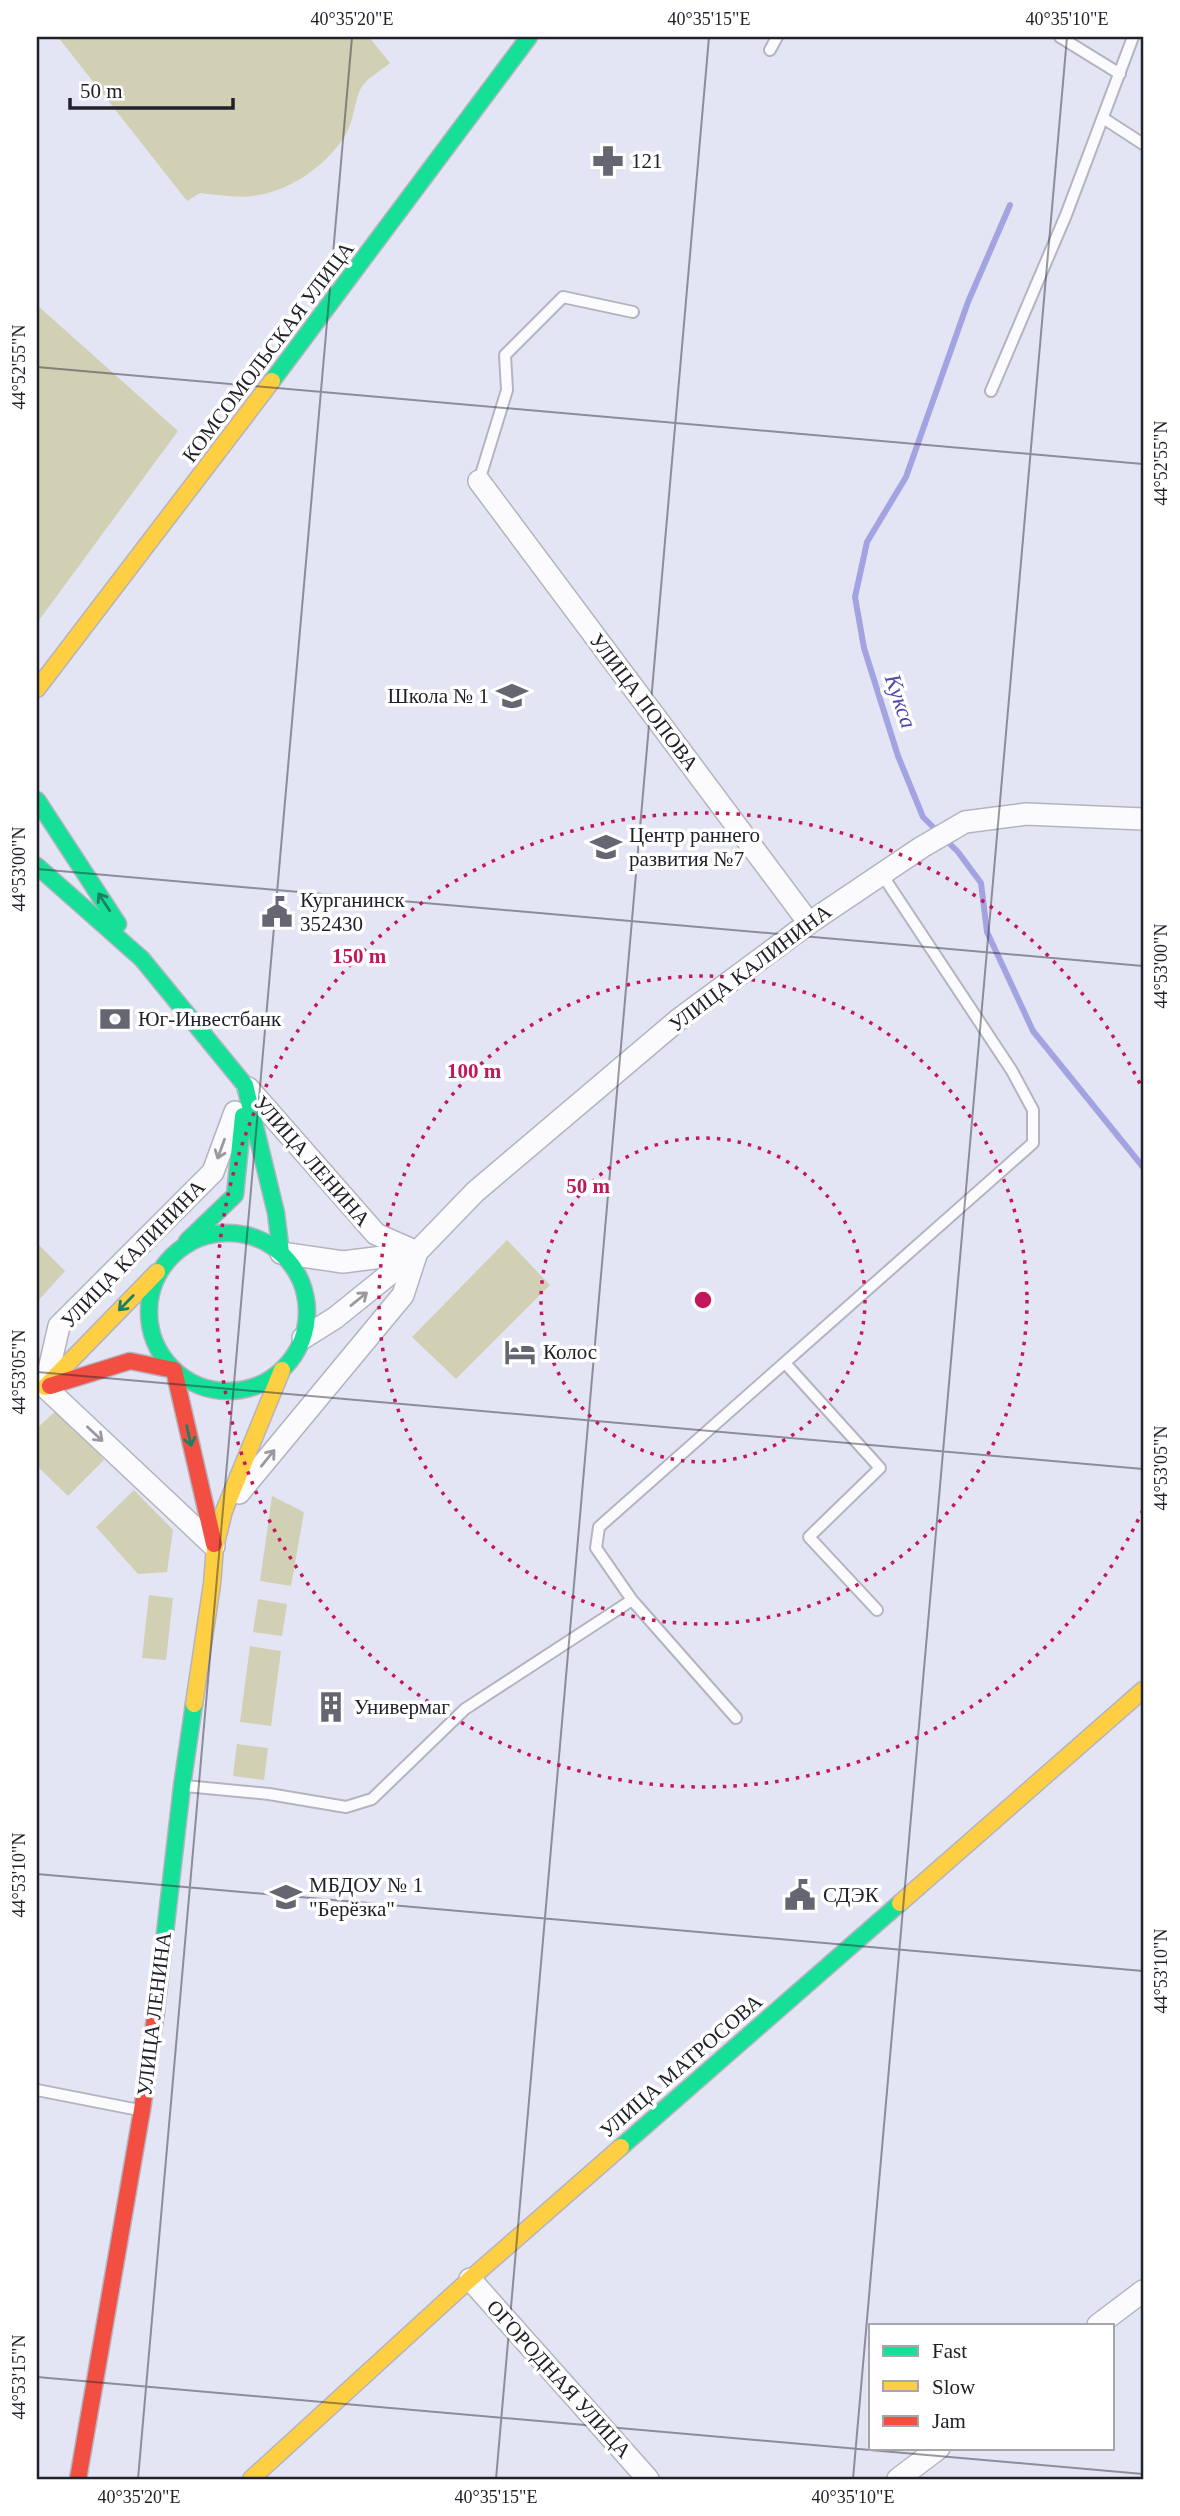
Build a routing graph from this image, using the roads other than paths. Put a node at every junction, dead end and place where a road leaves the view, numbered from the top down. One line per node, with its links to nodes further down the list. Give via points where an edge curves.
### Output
1 (529, 37): 12 (street, КОМСОМОЛЬСКАЯ УЛИЦА)
2 (777, 37): 5 (lane)
3 (1060, 37): 6 (lane)
4 (1133, 37): 6 (lane)
5 (770, 50)
6 (1120, 74): 7 (lane)
7 (1103, 118): 8 (lane); 10 (lane)
8 (1143, 144)
9 (633, 312): 11 (lane, via 563,297 505,355 507,390)
10 (991, 391)
11 (479, 481): 17 (street, УЛИЦА ПОПОВА)
12 (37, 689)
13 (37, 800): 18 (street, УЛИЦА ЛЕНИНА, one-way to 13)
14 (1143, 819): 16 (street, УЛИЦА КАЛИНИНА, via 1026,814 965,822)
15 (37, 866): 18 (street, УЛИЦА ЛЕНИНА)
16 (881, 873): 17 (street, УЛИЦА КАЛИНИНА); 24 (lane, via 1012,1071 1033,1110 1034,1143)
17 (809, 923): 20 (street, УЛИЦА КАЛИНИНА, via 678,1020 475,1192)
18 (142, 959): 19 (street, УЛИЦА ЛЕНИНА)
19 (245, 1085): 20 (street, УЛИЦА ЛЕНИНА, via 376,1234); 21 (street, УЛИЦА ЛЕНИНА, via 234,1195); 22 (street, УЛИЦА ЛЕНИНА, via 276,1213); 27 (street, УЛИЦА КАЛИНИНА, one-way to 27, via 213,1172 59,1326)
20 (417, 1252): 22 (street, via 343,1262); 23 (street, УЛИЦА КАЛИНИНА, one-way to 20); 28 (street, УЛИЦА КАЛИНИНА, one-way to 20, via 403,1295)
21 (174, 1254): 22 (street, via 190,1242 227,1233 265,1242); 25 (street, via 151,1291 148,1312 151,1333); 27 (street, УЛИЦА КАЛИНИНА, one-way to 27)
22 (281, 1254): 23 (street, via 296,1271 304,1292)
23 (303, 1338): 26 (street)
24 (785, 1363): 30 (lane, via 599,1527 596,1548); 31 (lane, via 880,1468 809,1537)
25 (174, 1370): 26 (street, via 196,1385 222,1391 248,1390); 27 (street, via 130,1362); 29 (street, УЛИЦА ЛЕНИНА, one-way to 29)
26 (282, 1370): 28 (street, УЛИЦА ЛЕНИНА)
27 (41, 1390): 29 (street, one-way to 29)
28 (224, 1511): 29 (street, УЛИЦА ЛЕНИНА)
29 (215, 1546): 34 (street, УЛИЦА ЛЕНИНА)
30 (632, 1600): 33 (lane); 34 (lane, via 465,1709 372,1799 346,1807)
31 (877, 1609)
32 (1143, 1690): 37 (street, УЛИЦА МАТРОСОВА)
33 (736, 1718)
34 (182, 1786): 36 (street, УЛИЦА ЛЕНИНА)
35 (37, 2090): 36 (lane)
36 (142, 2110): 41 (street, УЛИЦА ЛЕНИНА)
37 (470, 2279): 42 (street, УЛИЦА МАТРОСОВА); 43 (street, ОГОРОДНАЯ УЛИЦА)
38 (1143, 2291): 39 (street)
39 (1099, 2324)
40 (936, 2450): 44 (street)
41 (78, 2479)
42 (251, 2479)
43 (649, 2479)
44 (898, 2479)

